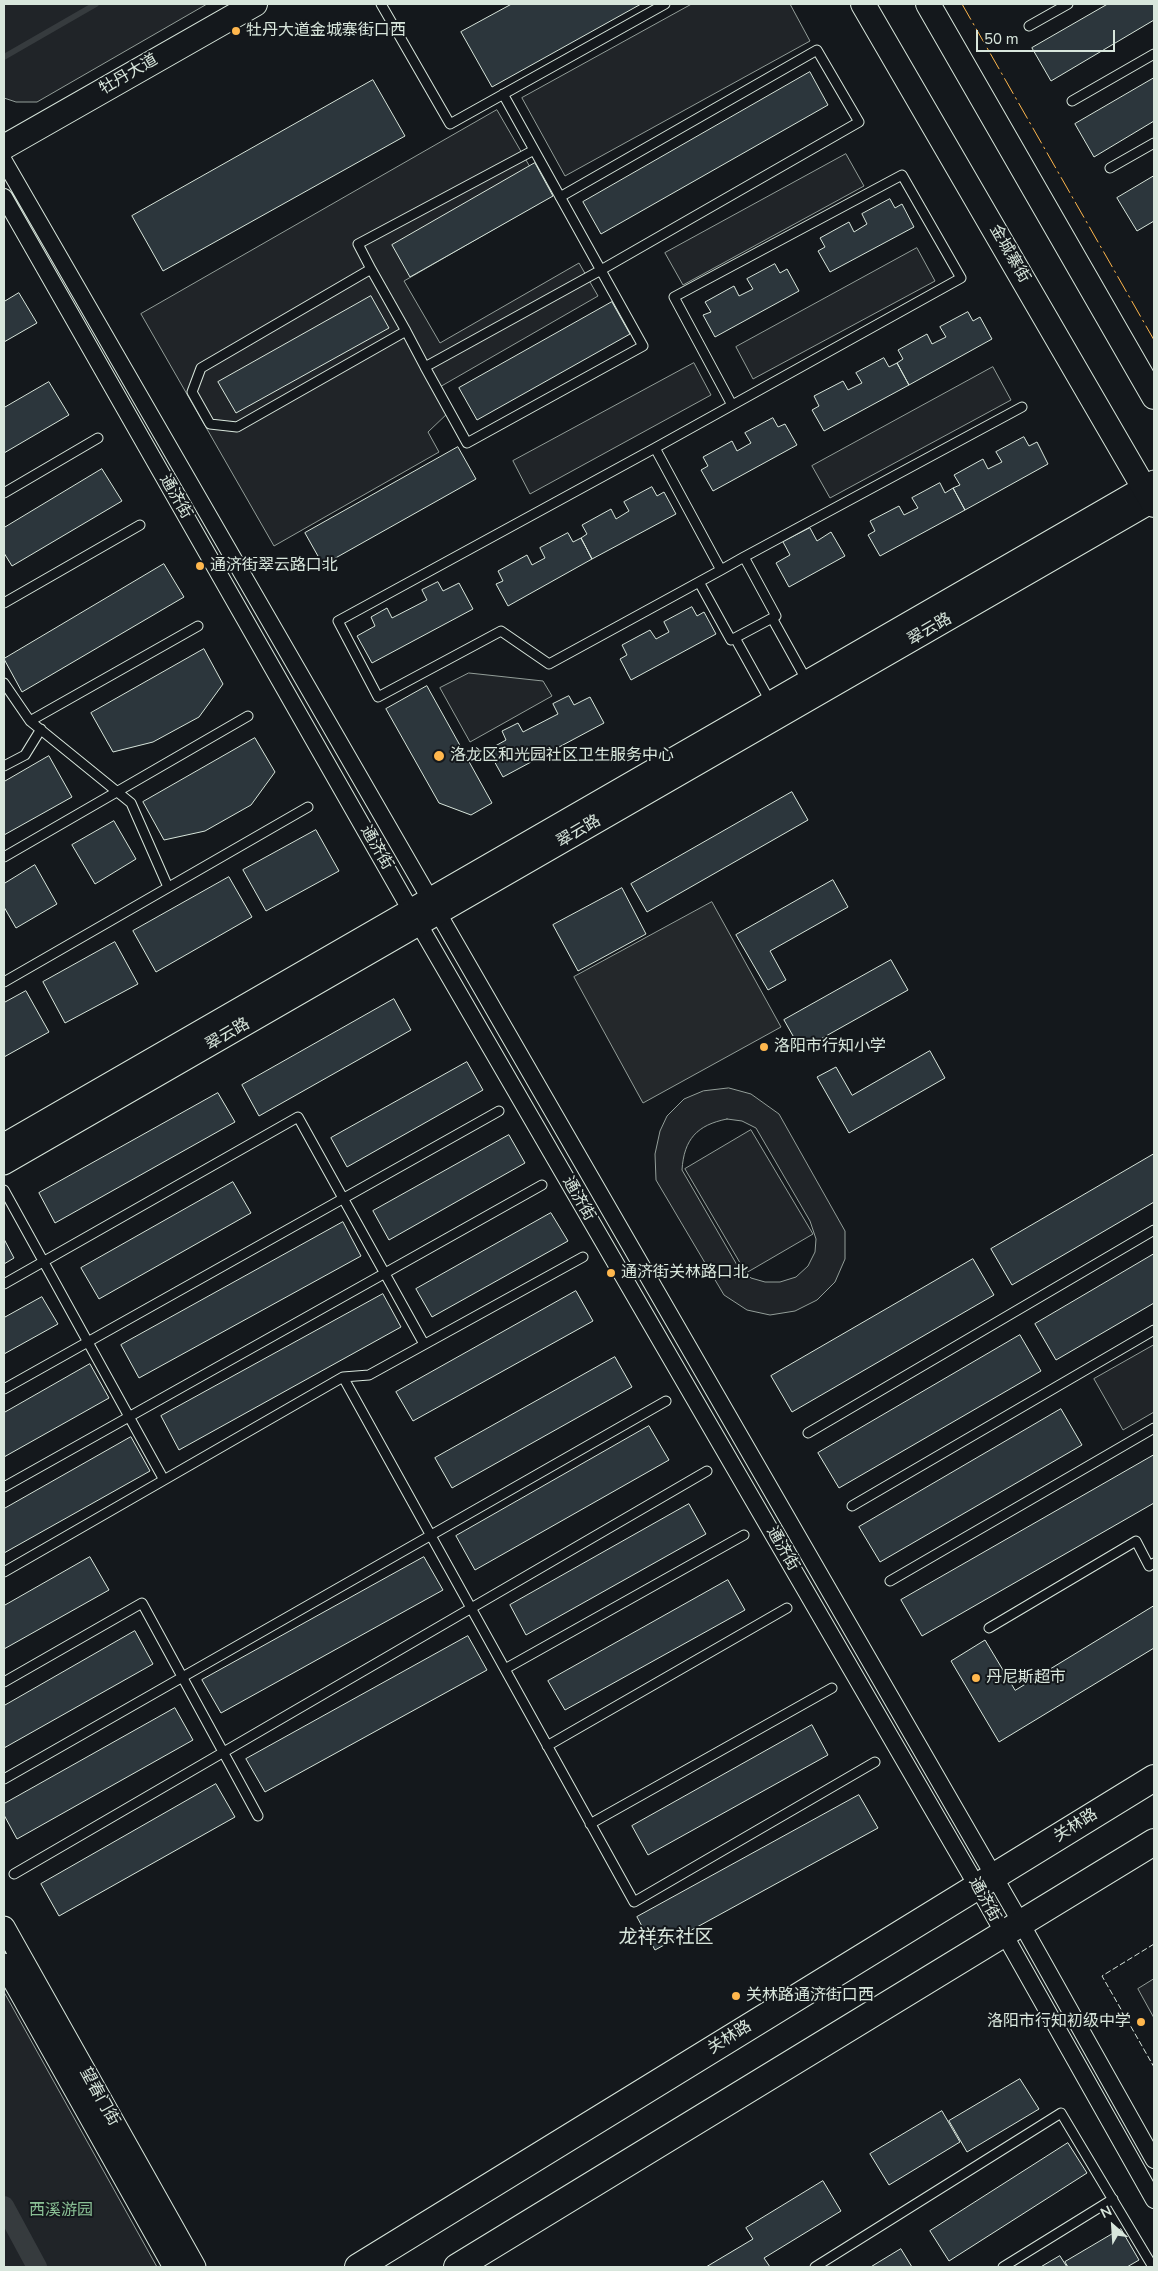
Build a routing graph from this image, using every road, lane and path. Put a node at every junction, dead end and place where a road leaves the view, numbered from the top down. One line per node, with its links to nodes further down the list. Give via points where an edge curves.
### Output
1 (255, 4): 12 (main road, 牡丹大道)
2 (381, 4): 9 (lane, via 450,124)
3 (665, 4): 9 (lane)
4 (863, 4): 28 (main road, 金城寨街)
5 (928, 4): 22 (main road)
6 (1068, 4): 7 (lane)
7 (1029, 26)
8 (1154, 54): 10 (lane)
9 (503, 94): 13 (lane)
10 (1072, 101)
11 (1154, 143): 15 (lane)
12 (4, 147)
13 (534, 150): 17 (lane); 18 (lane, via 358,244)
14 (4, 162): 48 (street, 通济街)
15 (1110, 168)
16 (4, 197): 49 (street, 通济街)
17 (560, 197): 19 (lane); 19 (lane, via 818,50 859,122)
18 (371, 269): 20 (lane); 20 (lane, via 201,368 192,392 210,424 237,427)
19 (601, 270): 21 (lane); 21 (lane, via 643,346 467,443)
20 (406, 331): 21 (lane)
21 (425, 366)
22 (1154, 397)
23 (732, 405): 23 (lane, via 961,278 902,175 674,297); 26 (lane)
24 (1022, 407): 30 (lane)
25 (98, 438): 27 (lane)
26 (655, 448): 31 (lane); 32 (lane, via 338,621 378,696 501,631 549,664)
27 (4, 493)
28 (1152, 495): 37 (street, 翠云路); 48 (street, 翠云路)
29 (140, 525): 33 (lane)
30 (744, 558): 31 (lane); 34 (lane, via 776,616)
31 (721, 570): 32 (lane)
32 (700, 582): 36 (lane, via 731,640)
33 (4, 603)
34 (772, 618): 36 (lane); 37 (lane)
35 (198, 626): 41 (lane)
36 (735, 638): 39 (lane)
37 (808, 682): 39 (street, 翠云路)
38 (4, 683): 41 (lane)
39 (771, 702): 48 (street, 翠云路)
40 (248, 716): 44 (lane)
41 (30, 721): 42 (lane)
42 (41, 729): 43 (lane, via 25,755); 44 (lane)
43 (4, 766)
44 (117, 792): 46 (lane); 47 (lane, via 132,803)
45 (308, 807): 47 (lane)
46 (4, 857)
47 (168, 887): 50 (lane)
48 (434, 905): 49 (street, 翠云路); 96 (street, 通济街)
49 (415, 916): 52 (street, 翠云路); 53 (street, 翠云路); 96 (street, 通济街)
50 (4, 982)
51 (499, 1111): 56 (lane)
52 (4, 1144)
53 (4, 1164)
54 (542, 1185): 60 (lane)
55 (4, 1190): 59 (lane)
56 (343, 1198): 59 (lane, via 298,1117); 60 (lane); 63 (lane)
57 (1154, 1230): 70 (lane)
58 (583, 1256): 64 (lane)
59 (44, 1262): 61 (lane); 63 (lane)
60 (385, 1273): 64 (lane); 68 (lane)
61 (4, 1284)
62 (1154, 1330): 74 (lane)
63 (88, 1342): 66 (lane); 68 (lane)
64 (424, 1344): 65 (lane, via 369,1375)
65 (343, 1378): 72 (lane); 76 (lane)
66 (4, 1389)
67 (666, 1401): 76 (lane)
68 (129, 1417): 72 (lane); 73 (lane)
69 (1154, 1428): 79 (lane)
70 (808, 1433)
71 (707, 1471): 81 (lane)
72 (164, 1480): 78 (lane)
73 (4, 1487)
74 (852, 1506)
75 (744, 1535): 83 (lane)
76 (431, 1536): 81 (lane); 84 (lane)
77 (1154, 1563): 82 (lane, via 1149,1566 1136,1541)
78 (4, 1572)
79 (890, 1581)
80 (787, 1608): 87 (lane)
81 (471, 1609): 83 (lane); 88 (lane)
82 (989, 1628)
83 (505, 1670): 87 (lane)
84 (183, 1677): 85 (lane, via 142,1603); 88 (lane); 90 (lane)
85 (4, 1682)
86 (832, 1688): 93 (lane)
87 (547, 1746): 93 (lane)
88 (223, 1752): 92 (lane); 95 (lane)
89 (875, 1762): 93 (lane, via 634,1902)
90 (4, 1778)
91 (1154, 1778): 96 (main road, 关林路)
92 (258, 1816)
93 (590, 1824)
94 (1154, 1842): 98 (main road)
95 (14, 1874)
96 (986, 1882): 98 (street, 通济街); 105 (main road, 关林路)
97 (4, 1927): 104 (street, 望春门街)
98 (1012, 1929): 100 (street, 通济街); 102 (street, 通济街); 106 (main road)
99 (4, 1964): 103 (street, 望春门街)
100 (1154, 2160)
101 (1113, 2199): 107 (lane, via 1061,2113); 108 (lane); 109 (lane)
102 (1154, 2200)
103 (174, 2267)
104 (195, 2267)
105 (358, 2267)
106 (457, 2267)
107 (815, 2267)
108 (1003, 2267)
109 (1153, 2267)

